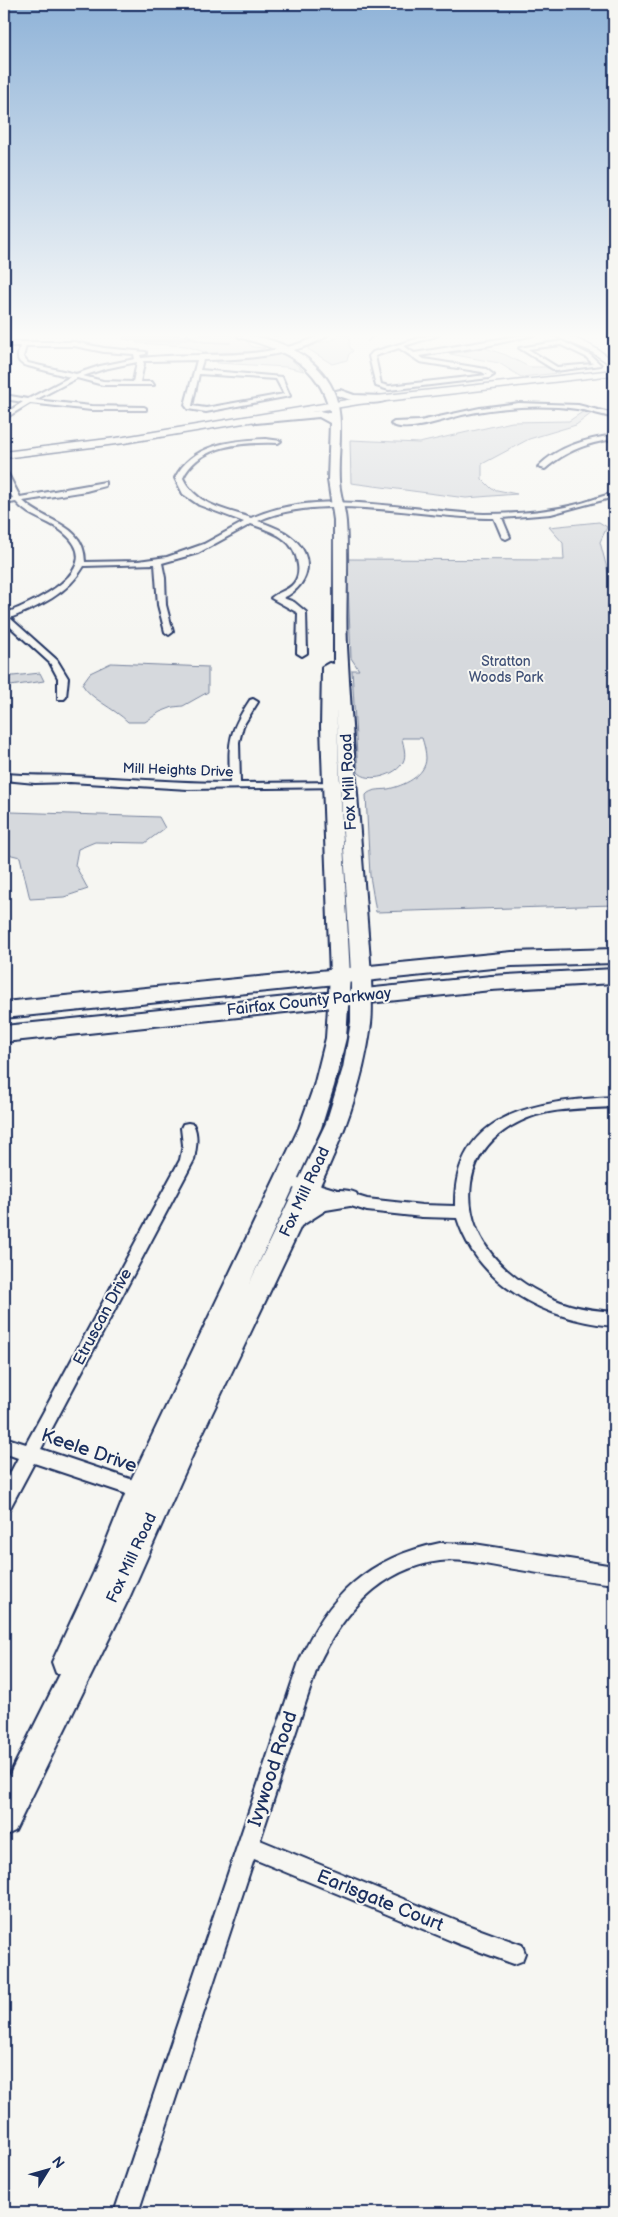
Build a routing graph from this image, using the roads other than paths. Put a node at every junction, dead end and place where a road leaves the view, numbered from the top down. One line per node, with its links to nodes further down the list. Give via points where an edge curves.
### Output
1 (134, 438): 4 (main road)
2 (334, 438): 14 (main road, Fox Mill Road)
3 (606, 438): 8 (street, via 568,448)
4 (124, 440): 6 (main road); 7 (main road)
5 (278, 440): 16 (street, via 216,448 194,458 180,472 180,484 191,498 205,506)
6 (4, 455)
7 (4, 460)
8 (542, 467)
9 (4, 474): 12 (street)
10 (102, 484): 12 (street)
11 (614, 495): 15 (street, via 568,508)
12 (18, 499): 13 (street); 19 (street, via 29,510 74,537 80,549)
13 (4, 502)
14 (336, 506): 15 (street); 16 (street, via 285,509); 26 (main road, Fox Mill Road, via 330,518 329,535); 27 (main road, Fox Mill Road, via 340,520 340,645)
15 (498, 516): 17 (street)
16 (250, 520): 18 (street, via 199,550); 22 (street, via 285,536 298,548 304,562 302,577 292,591 276,598 302,612)
17 (506, 536)
18 (158, 562): 19 (street); 21 (street, via 163,583 162,608)
19 (80, 564): 20 (street, via 75,576 56,593 34,606)
20 (4, 617): 23 (street, via 54,662 63,678)
21 (169, 632)
22 (302, 653)
23 (61, 697)
24 (253, 702): 28 (street, via 238,726 234,742)
25 (6, 777): 28 (street, Mill Heights Drive)
26 (331, 785): 27 (street, Mill Heights Drive); 28 (street, Mill Heights Drive); 30 (main road, Fox Mill Road)
27 (349, 785): 30 (main road, Fox Mill Road)
28 (235, 786)
29 (614, 956): 30 (highway, Fairfax County Parkway, via 512,960)
30 (350, 975): 32 (main road, Fox Mill Road); 33 (highway, Fairfax County Parkway)
31 (614, 976): 32 (highway, Fairfax County Parkway, via 532,980)
32 (350, 998): 34 (highway, Fairfax County Parkway); 37 (main road, Fox Mill Road, via 310,1128)
33 (4, 1010)
34 (4, 1034)
35 (614, 1102): 39 (street, via 549,1107 517,1116 500,1126 479,1145 467,1168)
36 (188, 1128): 43 (street, Etruscan Drive, via 190,1145 187,1160)
37 (297, 1183): 38 (street); 40 (main road, Fox Mill Road); 44 (main road, Fox Mill Road)
38 (348, 1200): 39 (street, via 394,1209); 40 (main road, via 316,1202)
39 (463, 1212): 41 (street, via 476,1244 515,1285 557,1308 590,1317)
40 (292, 1221): 44 (main road, Fox Mill Road)
41 (614, 1319)
42 (4, 1445): 43 (street, Keele Drive)
43 (30, 1453): 44 (street, Keele Drive); 45 (street, Etruscan Drive)
44 (150, 1494): 47 (main road, Fox Mill Road, via 104,1580); 48 (main road, Fox Mill Road, via 116,1595)
45 (4, 1502)
46 (614, 1575): 49 (street, Ivywood Road, via 467,1552 441,1552 394,1565 373,1577 354,1592 334,1615 316,1646)
47 (4, 1807)
48 (4, 1820)
49 (248, 1846): 50 (street, Earlsgate Court, via 459,1934); 51 (street, Ivywood Road)
50 (514, 1953)
51 (126, 2213)

